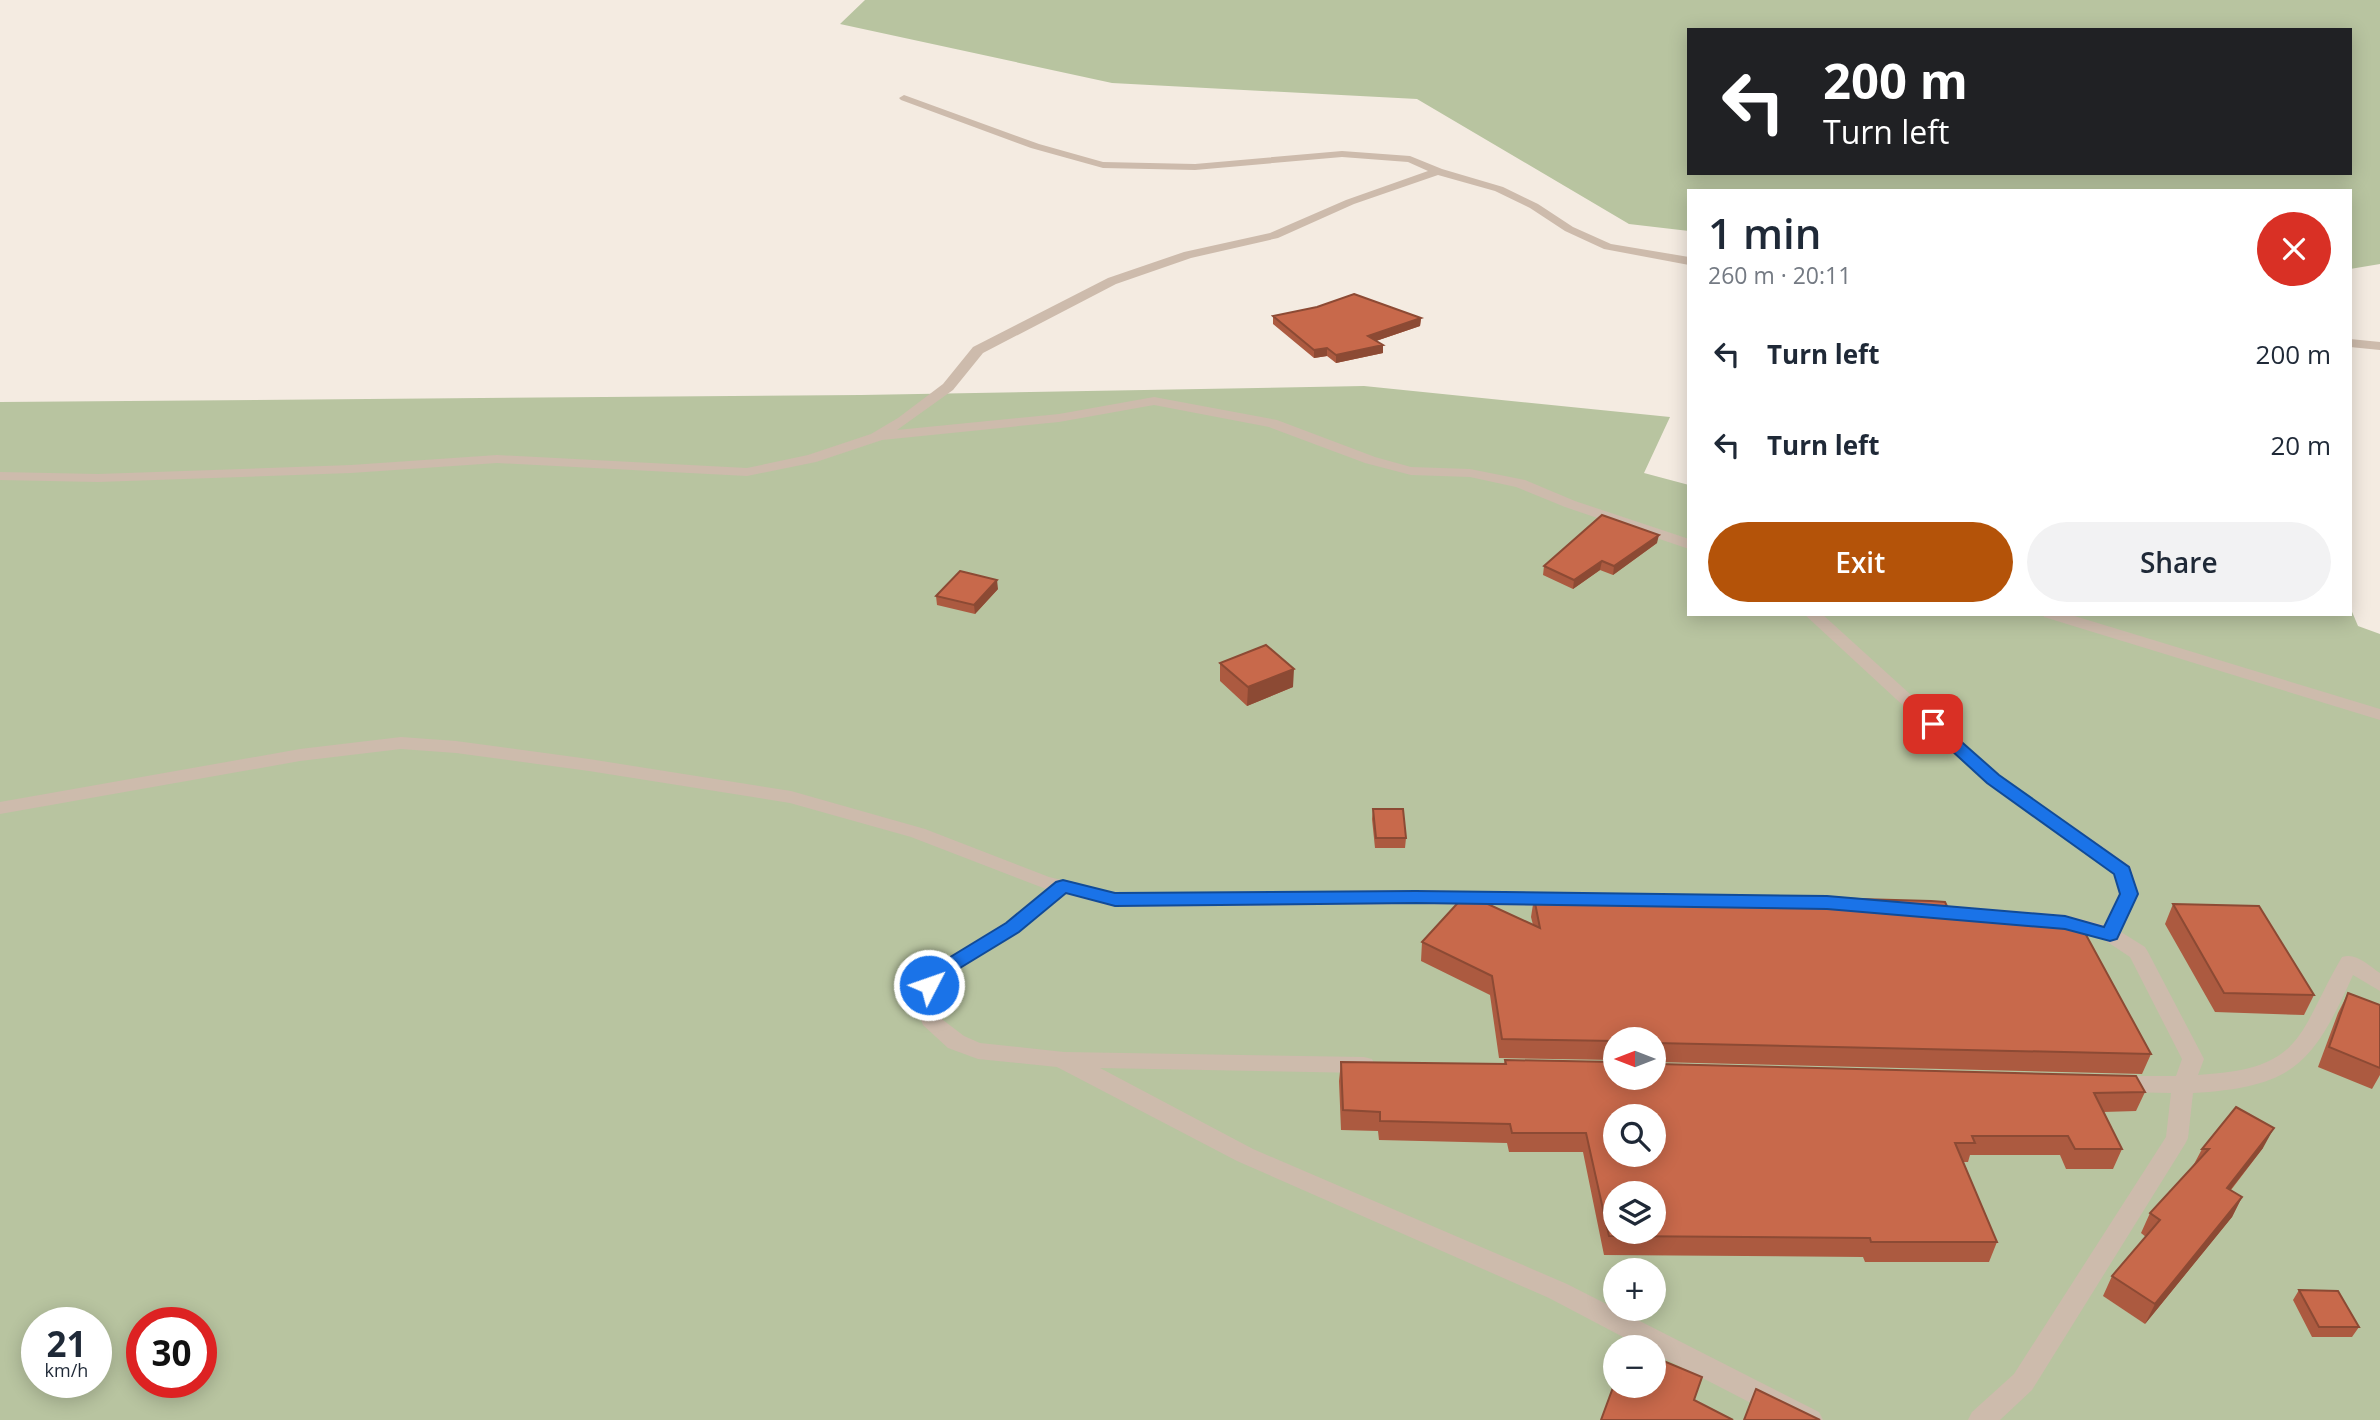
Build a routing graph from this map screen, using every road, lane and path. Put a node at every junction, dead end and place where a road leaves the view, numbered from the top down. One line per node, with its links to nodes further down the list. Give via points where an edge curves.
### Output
1 (904, 98): 2 (street, via 1035,146 1103,165 1195,167 1342,154 1410,159)
2 (1438, 171): 3 (street, via 1499,188 1608,247); 6 (street, via 1273,236 1188,255 1112,281 978,349 948,387)
3 (1687, 261)
4 (2352, 343): 5 (street)
5 (2380, 346)
6 (876, 437): 7 (street, via 811,459 747,472 496,459 97,478); 8 (street, via 1059,418 1154,401 1272,423 1410,471 1470,474 1520,483)
7 (0, 476)
8 (1687, 543)
9 (1814, 616): 16 (street, via 1993,779 2123,871 2129,894)
10 (2057, 616): 11 (street)
11 (2380, 715)
12 (0, 808): 13 (street, via 300,755 401,743 443,746 791,797 918,833)
13 (1063, 886): 14 (street, via 1115,900); 18 (street, via 1013,927 953,964 929,985 926,1004 934,1026 956,1042 978,1051)
14 (1580, 899)
15 (1907, 909): 16 (street, via 2065,922)
16 (2110, 934): 21 (street, via 2138,952 2193,1059)
17 (2380, 983): 21 (street, via 2349,962 2326,1011 2296,1055 2263,1075)
18 (1060, 1059): 19 (street); 22 (street, via 1245,1155 1558,1291)
19 (1384, 1065)
20 (2099, 1084): 21 (street)
21 (2183, 1086): 23 (street, via 2177,1138 2023,1382)
22 (1810, 1420)
23 (1981, 1420)

